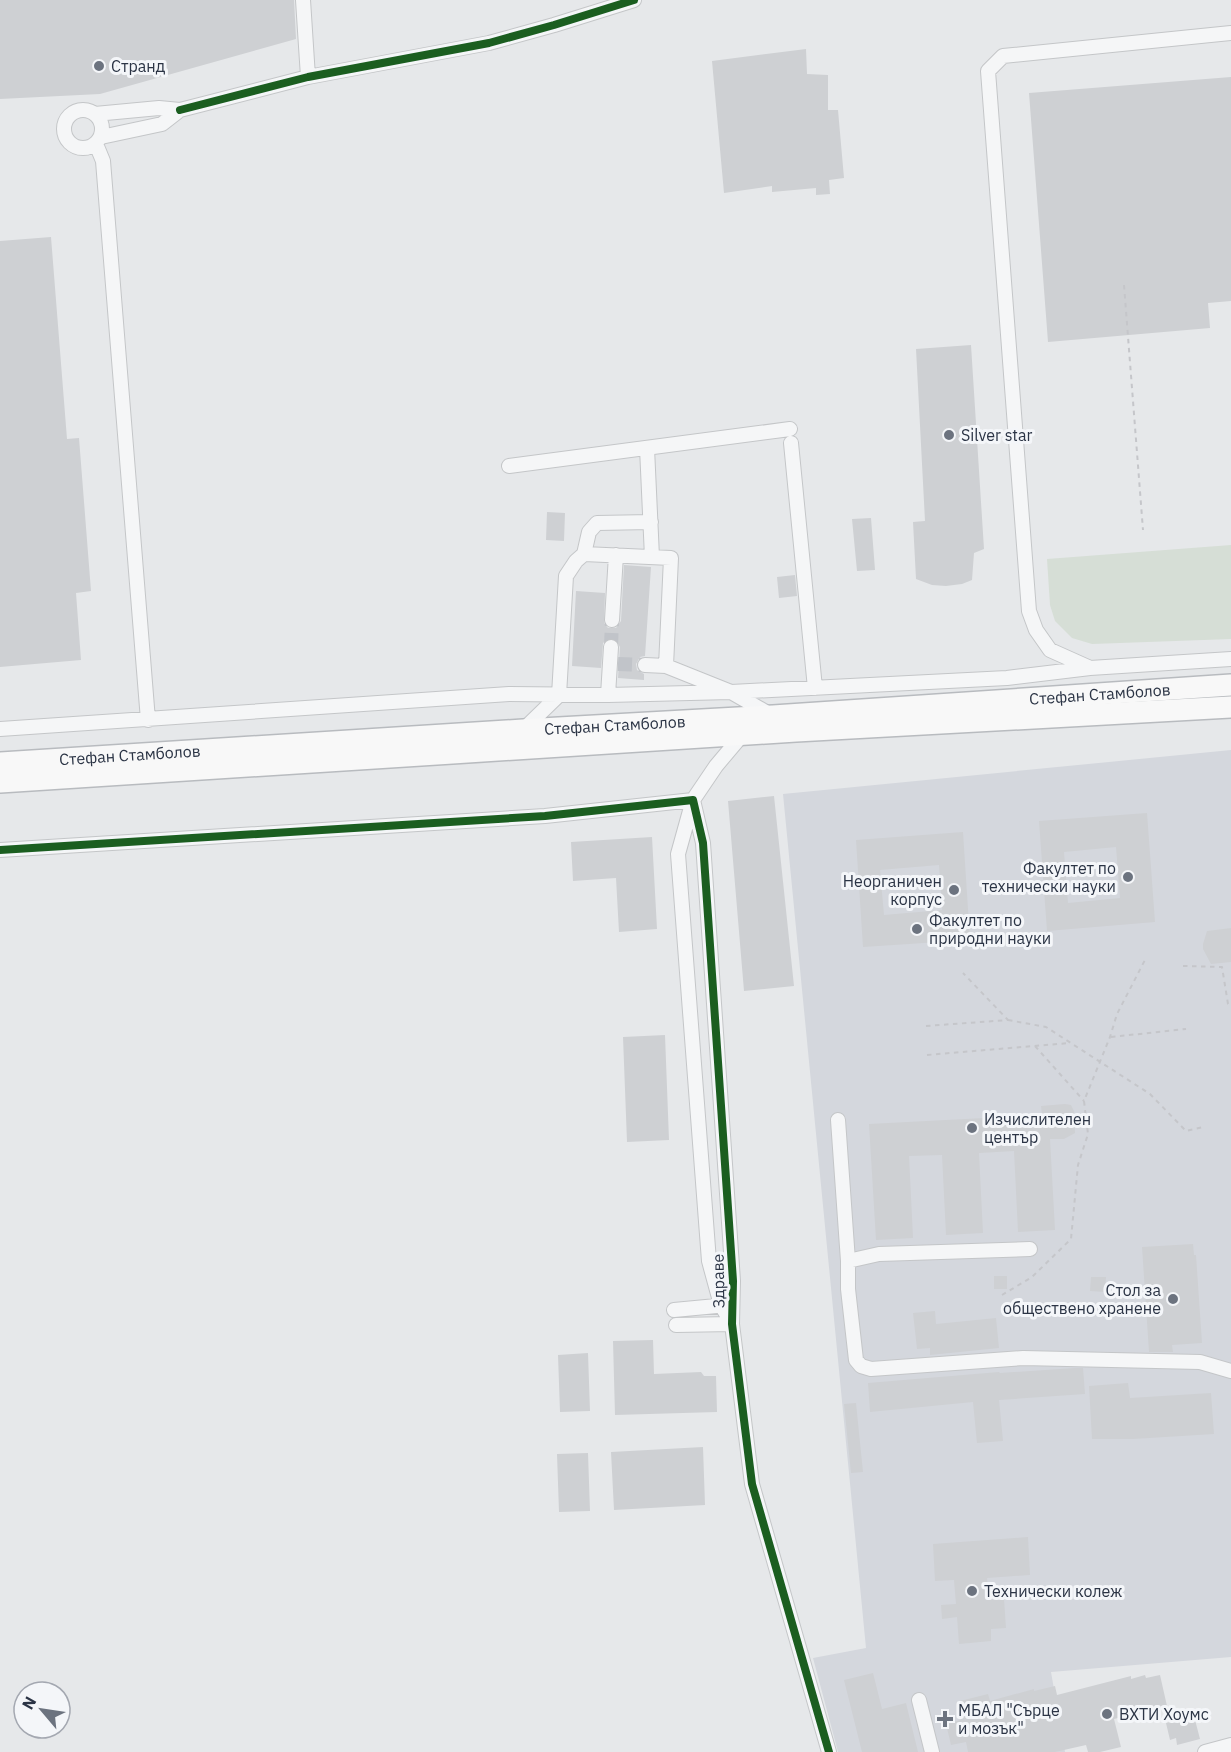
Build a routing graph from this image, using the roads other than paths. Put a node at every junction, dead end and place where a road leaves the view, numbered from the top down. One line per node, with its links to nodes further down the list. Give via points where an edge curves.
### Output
1 (303, 0): 4 (street)
2 (634, 0): 4 (street, via 489,43)
3 (1231, 33): 19 (street, via 1003,56 988,71 1029,611 1050,650)
4 (308, 77): 5 (street)
5 (180, 110): 6 (street); 7 (street, via 162,124)
6 (95, 114): 7 (street, via 102,125); 7 (street, via 79,110 71,114 64,129 66,138 80,148 88,148)
7 (98, 140): 27 (street, via 103,161)
8 (647, 448): 9 (street); 10 (street); 21 (street, via 790,436)
9 (509, 466)
10 (651, 522): 11 (street, via 597,523 589,532); 13 (street)
11 (584, 554): 12 (street); 23 (street, via 566,576)
12 (616, 555): 13 (street); 14 (street)
13 (652, 557): 18 (street, via 671,558)
14 (612, 620)
15 (611, 647): 24 (street, via 614,663)
16 (1231, 659): 19 (street)
17 (645, 665): 18 (street)
18 (666, 666): 22 (street)
19 (1090, 668): 21 (street, via 1007,678)
20 (1231, 685): 26 (highway, Стефан Стамболов)
21 (815, 688): 22 (street)
22 (731, 692): 24 (street); 26 (street)
23 (559, 695): 24 (street); 27 (street, via 509,694); 29 (street)
24 (608, 695)
25 (1231, 706): 30 (highway, Стефан Стамболов)
26 (773, 716): 29 (highway, Стефан Стамболов)
27 (148, 720): 28 (street)
28 (0, 729)
29 (523, 730): 31 (highway, Стефан Стамболов)
30 (743, 734): 32 (highway, Стефан Стамболов); 33 (street)
31 (0, 763)
32 (0, 782)
33 (693, 800): 34 (street, via 545,816); 38 (street, Здраве, via 703,843 733,1281); 38 (street, via 678,854 709,1261)
34 (0, 850)
35 (838, 1120): 37 (street)
36 (1030, 1249): 37 (street, via 879,1254)
37 (848, 1261): 42 (street, via 856,1360 871,1369 1023,1358 1200,1362)
38 (727, 1305): 39 (street); 40 (street)
39 (674, 1310)
40 (732, 1324): 41 (street); 45 (street, Здраве, via 752,1484)
41 (676, 1325)
42 (1231, 1371)
43 (919, 1700): 46 (street)
44 (1231, 1745): 47 (street)
45 (829, 1752)
46 (932, 1752)
47 (1205, 1752)

